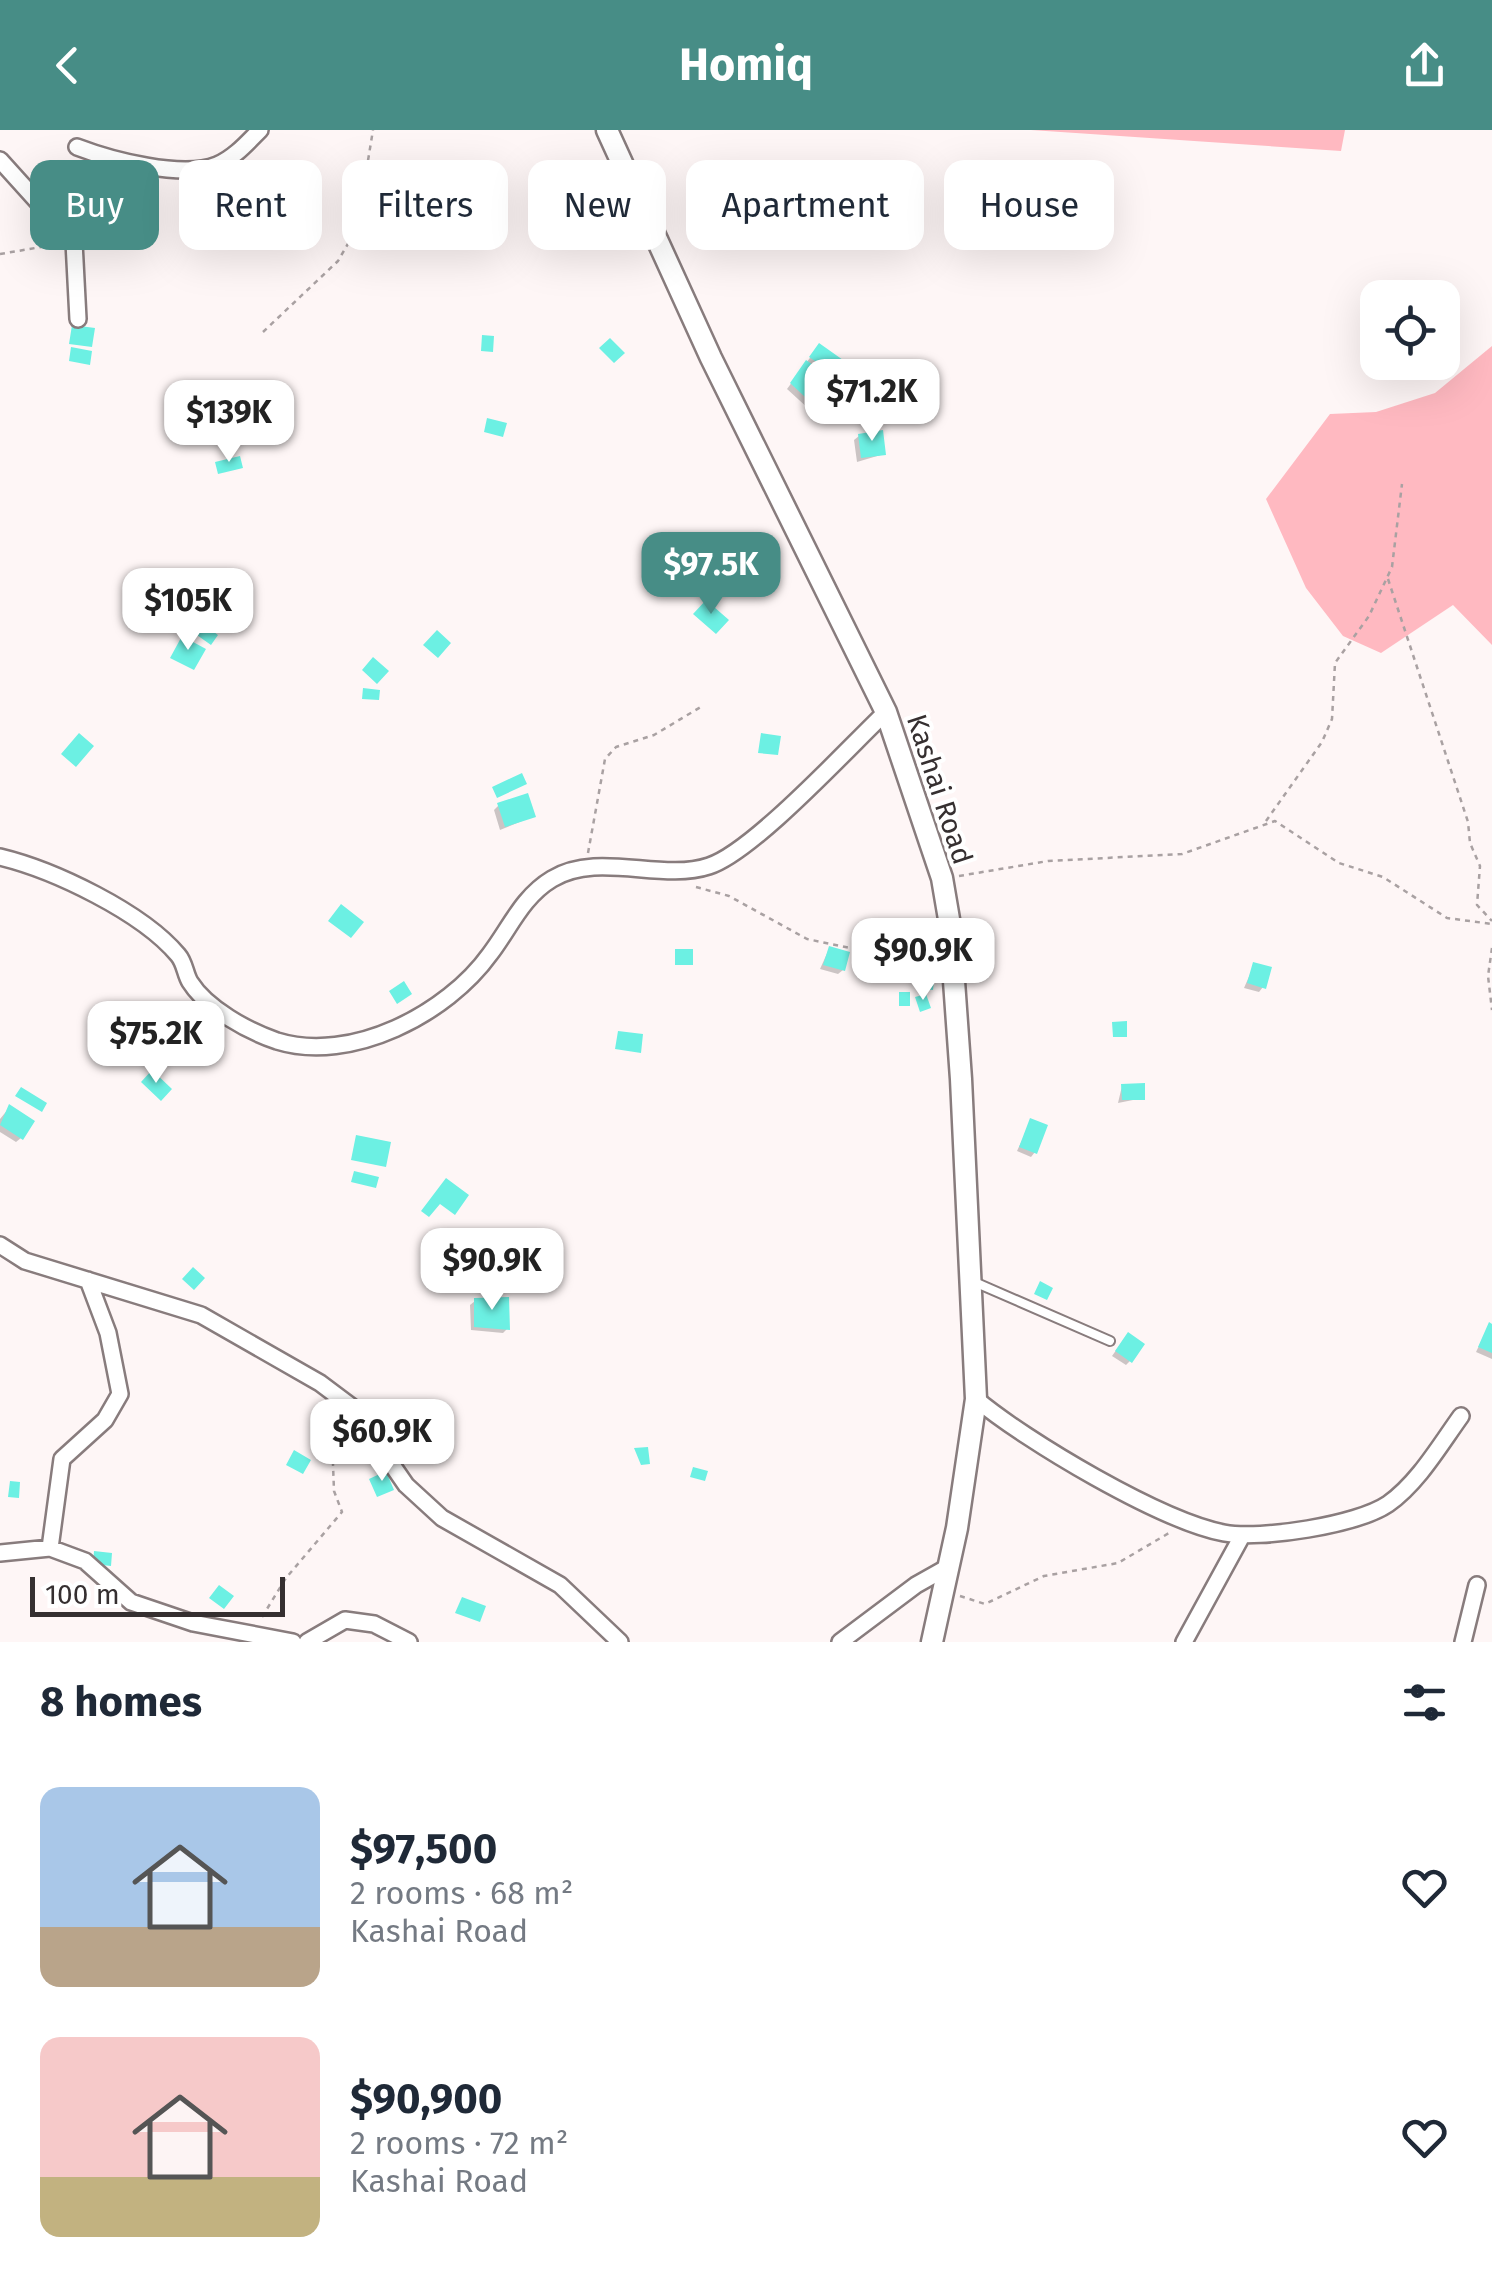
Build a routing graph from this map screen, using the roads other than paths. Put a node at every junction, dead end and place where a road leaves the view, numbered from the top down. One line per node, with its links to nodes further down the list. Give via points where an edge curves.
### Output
1 (260, 130): 3 (street, via 236,154 198,169 150,167)
2 (607, 130): 6 (street, Kashai Road)
3 (77, 147)
4 (0, 160): 5 (street, via 74,242)
5 (78, 319)
6 (886, 712): 7 (street, via 810,786 710,866 555,876 534,892 490,955 415,1022 318,1046 282,1042 244,1025 205,1001 181,958 128,914); 10 (street, Kashai Road, via 942,878 953,956)
7 (0, 857)
8 (0, 1246): 9 (street)
9 (88, 1280): 15 (street, via 120,1394 104,1420 62,1459); 22 (street, via 200,1315 320,1383 352,1407 406,1485 442,1518 560,1585)
10 (972, 1282): 11 (lane); 12 (street, Kashai Road)
11 (1110, 1341)
12 (976, 1399): 14 (street, via 1016,1432 1129,1494); 17 (street, Kashai Road)
13 (1461, 1416): 14 (street, via 1388,1504 1326,1524)
14 (1242, 1536): 25 (street)
15 (50, 1548): 16 (street); 19 (street, via 85,1562 131,1602 194,1623)
16 (0, 1553)
17 (947, 1573): 23 (street); 24 (street, Kashai Road)
18 (1477, 1585): 26 (street)
19 (293, 1642)
20 (307, 1642): 21 (street, via 346,1620 374,1624)
21 (409, 1642)
22 (620, 1642)
23 (840, 1642)
24 (932, 1642)
25 (1184, 1642)
26 (1462, 1642)

